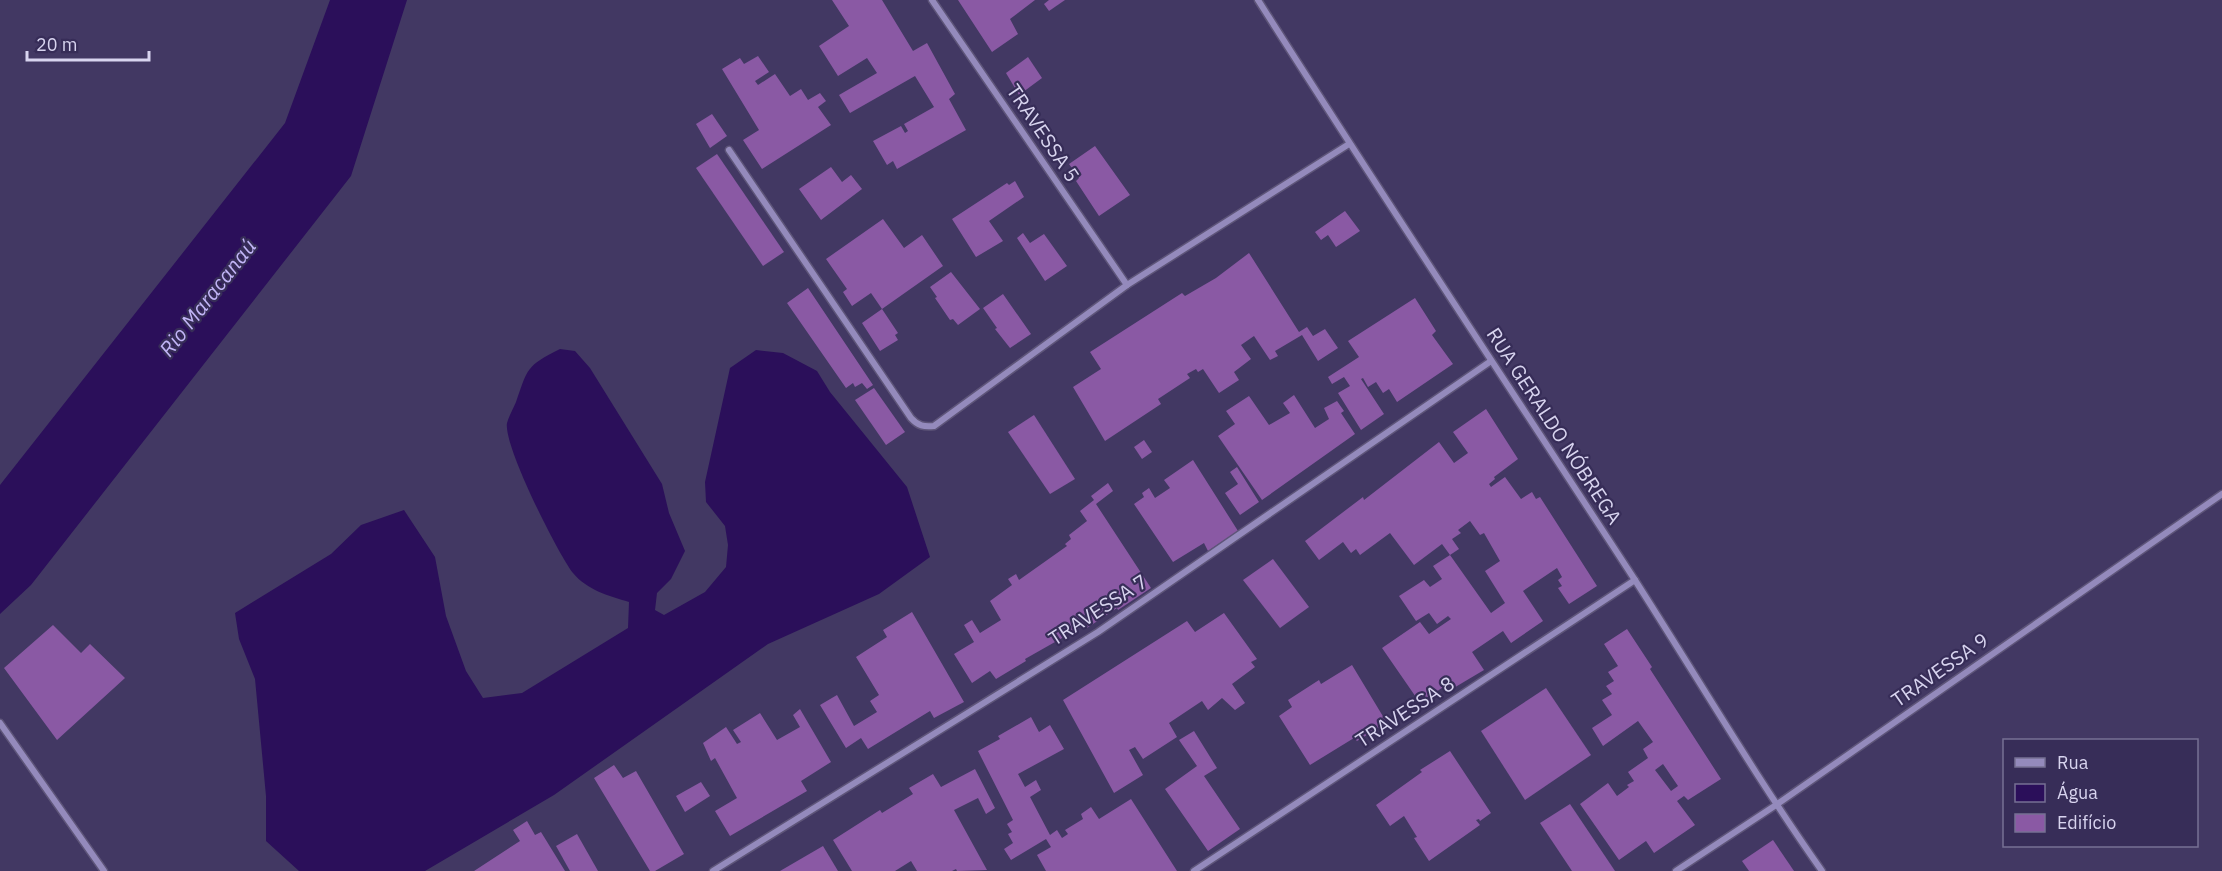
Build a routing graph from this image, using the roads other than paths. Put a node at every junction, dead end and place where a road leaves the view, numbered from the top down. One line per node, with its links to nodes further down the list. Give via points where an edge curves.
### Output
1 (932, 0): 5 (street, TRAVESSA 5)
2 (1258, 0): 3 (street, RUA GERALDO NÓBREGA)
3 (1349, 144): 5 (street); 6 (street, RUA GERALDO NÓBREGA)
4 (729, 150): 5 (street, via 917,425 934,426)
5 (1127, 285)
6 (1491, 361): 8 (street, RUA GERALDO NÓBREGA); 12 (street, TRAVESSA 7, via 1098,632)
7 (2222, 494): 10 (street, TRAVESSA 9)
8 (1635, 580): 10 (street, RUA GERALDO NÓBREGA); 13 (street, TRAVESSA 8)
9 (0, 723): 11 (street)
10 (1776, 806): 14 (street, TRAVESSA 9); 15 (street, RUA GERALDO NÓBREGA)
11 (104, 871)
12 (713, 871)
13 (1194, 871)
14 (1676, 871)
15 (1822, 871)

